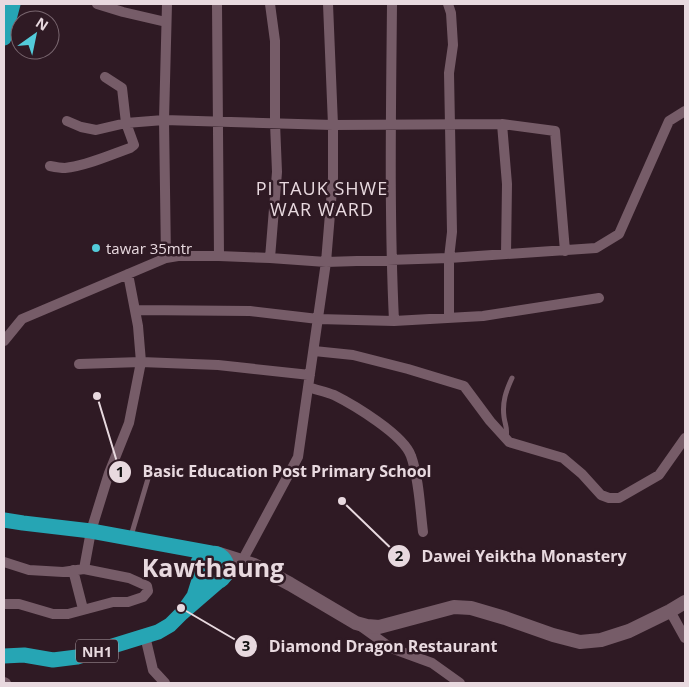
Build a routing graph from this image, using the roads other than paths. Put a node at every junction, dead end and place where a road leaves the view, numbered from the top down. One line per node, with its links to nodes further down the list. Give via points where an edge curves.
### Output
1 (13, 4): 10 (highway)
2 (97, 4): 9 (street)
3 (167, 4): 9 (street)
4 (218, 4): 15 (street)
5 (270, 4): 17 (street)
6 (328, 4): 20 (street)
7 (392, 4): 21 (street)
8 (448, 4): 18 (street, via 453,45)
9 (166, 22): 13 (street)
10 (4, 38)
11 (106, 77): 16 (street, via 122,88)
12 (685, 111): 23 (street, via 669,121 619,234 596,248)
13 (164, 120): 15 (street); 16 (street); 26 (street)
14 (67, 121): 16 (street, via 96,130)
15 (218, 121): 17 (street); 25 (street)
16 (126, 123): 22 (street, via 134,145 130,148 78,166)
17 (275, 123): 20 (street); 27 (street, via 277,172)
18 (450, 124): 19 (street); 21 (street); 28 (street, via 452,232)
19 (502, 124): 23 (street, via 555,131); 24 (street, via 507,184)
20 (333, 125): 21 (street); 30 (street, via 333,178)
21 (390, 126): 29 (street)
22 (50, 166)
23 (565, 251): 24 (street)
24 (506, 254): 28 (street)
25 (219, 256): 26 (street); 27 (street)
26 (166, 258): 31 (street)
27 (270, 258): 30 (street)
28 (449, 258): 29 (street); 34 (street)
29 (391, 260): 30 (street); 36 (street)
30 (326, 262): 35 (street)
31 (128, 274): 33 (street); 37 (street, via 22,319)
32 (599, 298): 34 (street)
33 (136, 310): 35 (street, via 250,311); 39 (street)
34 (449, 318): 36 (street)
35 (318, 319): 36 (street); 38 (street)
36 (394, 321)
37 (4, 341)
38 (314, 351): 41 (street); 44 (street, via 353,356 464,386)
39 (141, 362): 40 (street); 41 (street, via 218,365); 48 (street, via 129,423)
40 (79, 364)
41 (310, 375): 43 (street)
42 (512, 378): 44 (lane, via 503,406 508,430)
43 (308, 387): 49 (street, via 332,394 353,406 406,446 415,470); 53 (street, via 298,457)
44 (506, 438): 45 (street, via 509,442 563,458 601,495 609,498 620,498 659,475)
45 (685, 438)
46 (150, 472): 50 (lane)
47 (4, 520): 48 (highway)
48 (91, 532): 50 (highway); 55 (street)
49 (423, 532)
50 (130, 539): 51 (highway)
51 (176, 546): 52 (highway); 56 (highway)
52 (214, 553): 53 (street); 56 (highway, NH1, via 199,559); 57 (highway, via 221,555 227,564 226,574)
53 (242, 561): 57 (street); 63 (street, via 290,584)
54 (4, 562): 55 (street, via 29,570)
55 (79, 570): 60 (street); 60 (street, via 129,578 147,586 148,591 144,597 128,602)
56 (199, 573): 57 (highway, via 209,582); 62 (highway, NH1, via 194,596)
57 (221, 580): 62 (highway, NH1)
58 (685, 602): 61 (street)
59 (4, 604): 60 (street, via 19,604 53,614)
60 (83, 609)
61 (670, 611): 63 (street, via 629,631 601,640 580,642 472,608 454,607 379,627); 65 (street)
62 (182, 613): 64 (highway, NH1, via 164,629)
63 (356, 623): 68 (street, via 391,648 432,664)
64 (144, 636): 66 (highway, NH1, via 77,657 53,660 24,655); 67 (street, via 153,670)
65 (685, 638)
66 (4, 656)
67 (165, 683)
68 (460, 683)

